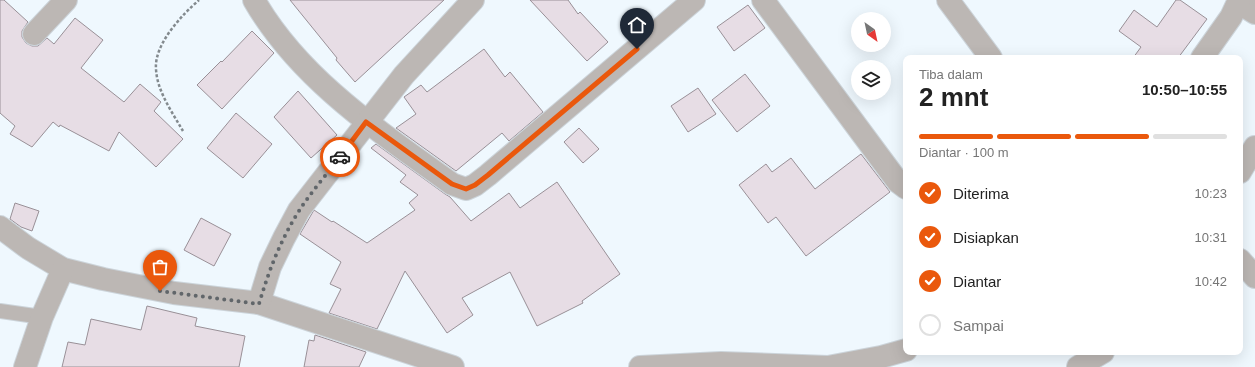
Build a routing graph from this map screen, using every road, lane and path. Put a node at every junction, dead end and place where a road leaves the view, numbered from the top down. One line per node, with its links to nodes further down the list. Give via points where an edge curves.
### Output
1 (66, 0): 9 (street)
2 (199, 0): 13 (path, via 172,29 160,47 156,59 161,88)
3 (254, 0): 12 (street, via 291,51 319,81)
4 (473, 0): 12 (street, via 404,75)
5 (694, 0): 12 (street, via 488,175 466,189 452,184)
6 (763, 0): 16 (street)
7 (948, 0): 10 (street)
8 (1244, 5): 11 (street, via 1231,17)
9 (34, 34)
10 (989, 55)
11 (1204, 55)
12 (366, 122): 21 (street, via 300,210 270,267)
13 (183, 131)
14 (1255, 147): 15 (street)
15 (1243, 167)
16 (903, 186)
17 (0, 227): 19 (street)
18 (1243, 263): 20 (street)
19 (63, 270): 21 (street, via 174,293); 23 (street)
20 (1255, 277)
21 (259, 304): 27 (street)
22 (0, 311): 23 (lane)
23 (42, 317): 26 (street)
24 (903, 351): 28 (street, via 828,366 721,363)
25 (1098, 355): 29 (street)
26 (24, 367)
27 (453, 367)
28 (640, 367)
29 (1078, 367)

